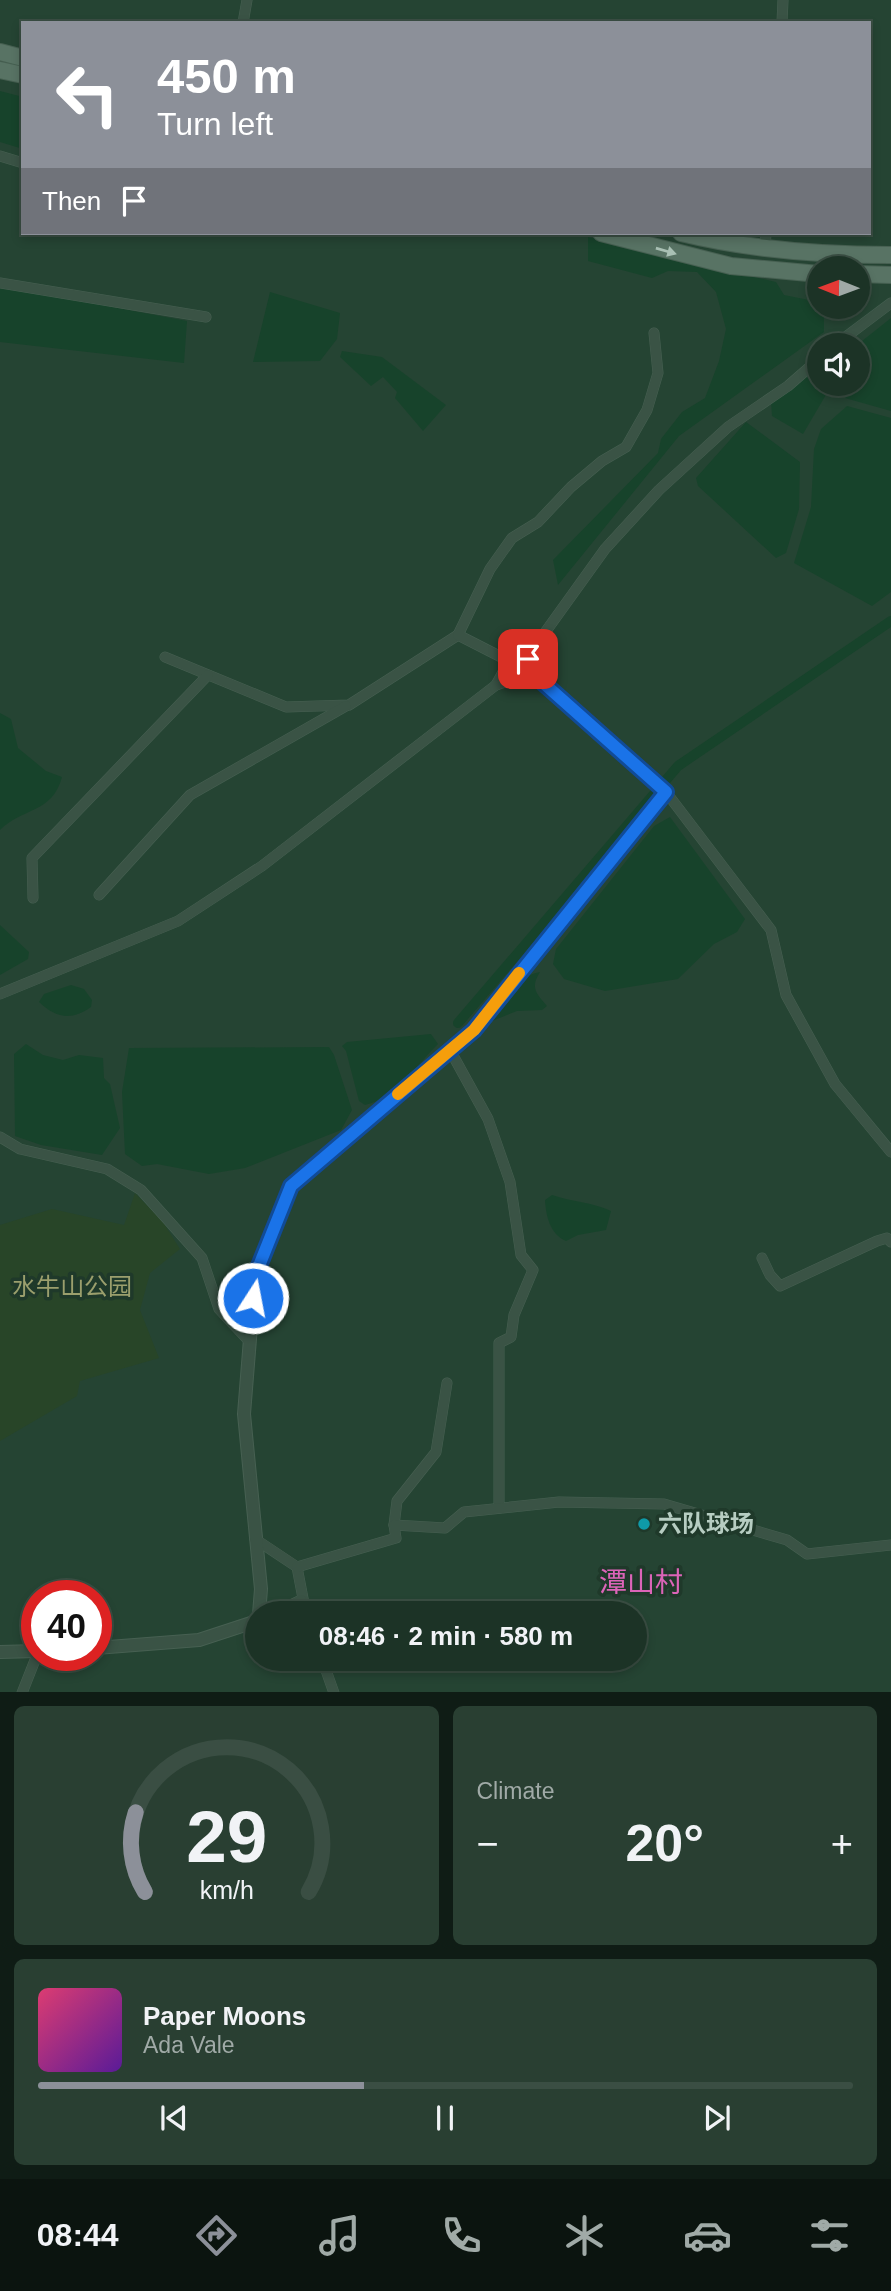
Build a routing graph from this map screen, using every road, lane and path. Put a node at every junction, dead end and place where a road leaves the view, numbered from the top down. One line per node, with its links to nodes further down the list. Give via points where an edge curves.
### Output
1 (247, 0): 3 (street)
2 (783, 0): 4 (street)
3 (243, 21)
4 (782, 21)
5 (0, 52): 6 (main road)
6 (21, 57)
7 (0, 70): 8 (main road)
8 (21, 75)
9 (0, 156): 10 (street)
10 (21, 162)
11 (609, 235): 15 (main road, one-way to 15, via 731,266)
12 (702, 235): 13 (main road)
13 (766, 241): 14 (main road, via 808,254)
14 (891, 255)
15 (807, 273)
16 (870, 274): 17 (main road)
17 (891, 275)
18 (0, 283): 20 (street)
19 (891, 303): 22 (street)
20 (205, 317)
21 (653, 333): 24 (street, via 658,373 647,410 626,447 602,461 538,522 512,538 490,569)
22 (851, 333)
23 (807, 369): 25 (street, via 728,427 659,490 605,549)
24 (458, 635): 27 (street); 33 (street)
25 (536, 645): 27 (street); 28 (street)
26 (164, 657): 29 (street)
27 (511, 660): 28 (street, via 528,659); 30 (street, via 509,672); 32 (street)
28 (531, 666): 30 (street, via 528,674); 31 (street)
29 (208, 675): 33 (street, via 286,707); 36 (street, via 32,858)
30 (519, 678): 31 (street); 32 (street)
31 (540, 680): 34 (street)
32 (496, 685): 37 (street, via 262,866 178,921)
33 (349, 705): 35 (street, via 190,795)
34 (666, 792): 38 (street, via 474,1030); 40 (street, via 771,930 786,995 835,1084)
35 (99, 894)
36 (33, 898)
37 (0, 994)
38 (450, 1050): 43 (street, via 291,1186 255,1276); 45 (street, via 488,1119 510,1182 521,1255 533,1270 514,1315 511,1337 499,1343)
39 (0, 1137): 43 (street, via 20,1149 107,1169 141,1190 202,1258 219,1309)
40 (891, 1152)
41 (891, 1242): 42 (street, via 887,1238 877,1241 780,1286)
42 (762, 1258)
43 (250, 1342): 47 (street, via 244,1413)
44 (447, 1383): 46 (street, via 436,1452 397,1502)
45 (499, 1508): 46 (street, via 464,1512 445,1528); 48 (street, via 559,1502 664,1504 787,1540 807,1554)
46 (394, 1525): 49 (street, via 396,1538)
47 (255, 1539): 49 (street); 51 (street)
48 (891, 1545)
49 (297, 1567): 50 (street)
50 (301, 1600)
51 (260, 1601)
52 (245, 1625): 53 (street, via 199,1640)
53 (112, 1647)
54 (0, 1652): 55 (street)
55 (21, 1653)
56 (30, 1671): 58 (street)
57 (326, 1671): 59 (street)
58 (22, 1692)
59 (334, 1692)

